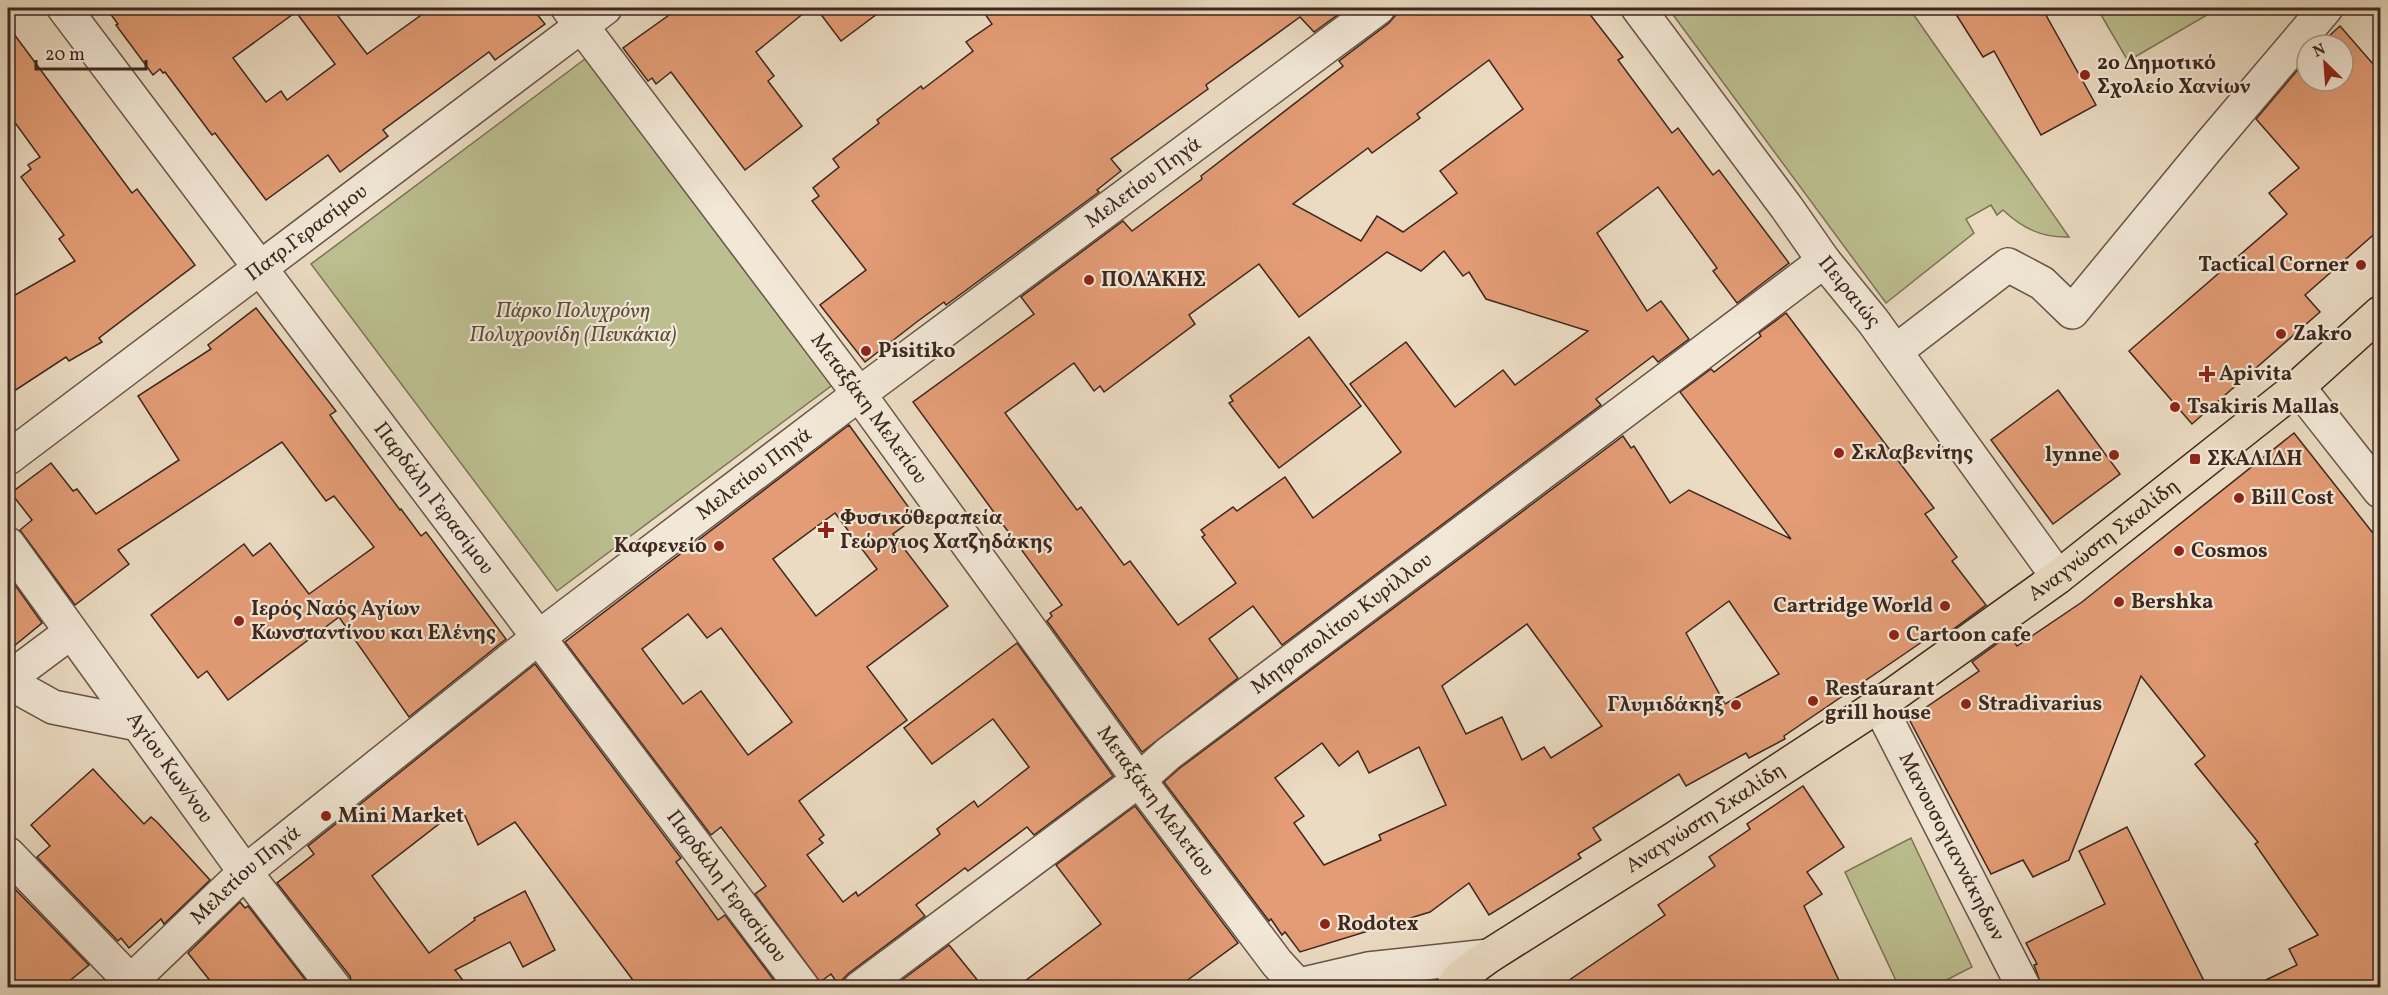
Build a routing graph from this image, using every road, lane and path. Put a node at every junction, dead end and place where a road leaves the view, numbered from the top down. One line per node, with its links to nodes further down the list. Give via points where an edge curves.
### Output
1 (64, 8): 7 (street, Παρδάλη Γερασίμου)
2 (1378, 8): 11 (street, Μελετίου Πηγά)
3 (1638, 8): 6 (street, Πειραιώς)
4 (2326, 8): 9 (street, via 2073,312 2042,283 2008,265)
5 (585, 14): 7 (street, Πατρ.Γερασίμου); 11 (street, Μεταξάκη Μελετίου)
6 (1824, 261): 9 (street, Πειραιώς); 21 (street, Μητροπολίτου Κυρίλλου, via 1177,747)
7 (260, 267): 12 (street, Πατρ.Γερασίμου); 17 (street, Παρδάλη Γερασίμου)
8 (2380, 313): 10 (main road, Αναγνώστη Σκαλίδη)
9 (1896, 351): 15 (street, Πειραιώς)
10 (2298, 387): 13 (street); 15 (main road, Αναγνώστη Σκαλίδη)
11 (859, 394): 17 (street, Μελετίου Πηγά); 21 (street, Μεταξάκη Μελετίου)
12 (8, 458)
13 (2380, 491)
14 (8, 544): 16 (street, Αγίου Κων/νου)
15 (2058, 577): 19 (main road, Αναγνώστη Σκαλίδη)
16 (71, 632): 18 (street); 20 (street, Αγίου Κων/νου)
17 (538, 637): 23 (street, Μελετίου Πηγά); 28 (street, Παρδάλη Γερασίμου)
18 (15, 680): 20 (street, via 53,707)
19 (1879, 705): 24 (main road, Αναγνώστη Σκαλίδη); 31 (street, Μανουσογιαννάκηδων)
20 (138, 724): 23 (street, Αγίου Κων/νου)
21 (1139, 780): 26 (street, Μεταξάκη Μελετίου); 29 (street, Μητροπολίτου Κυρίλλου)
22 (8, 854): 25 (street)
23 (245, 872): 25 (street, Μελετίου Πηγά); 27 (street, Αγίου Κων/νου)
24 (1489, 956): 26 (street, via 1368,969); 30 (main road, Αναγνώστη Σκαλίδη)
25 (130, 985)
26 (1294, 986)
27 (335, 987)
28 (803, 987)
29 (860, 987)
30 (1452, 987)
31 (2024, 987)

